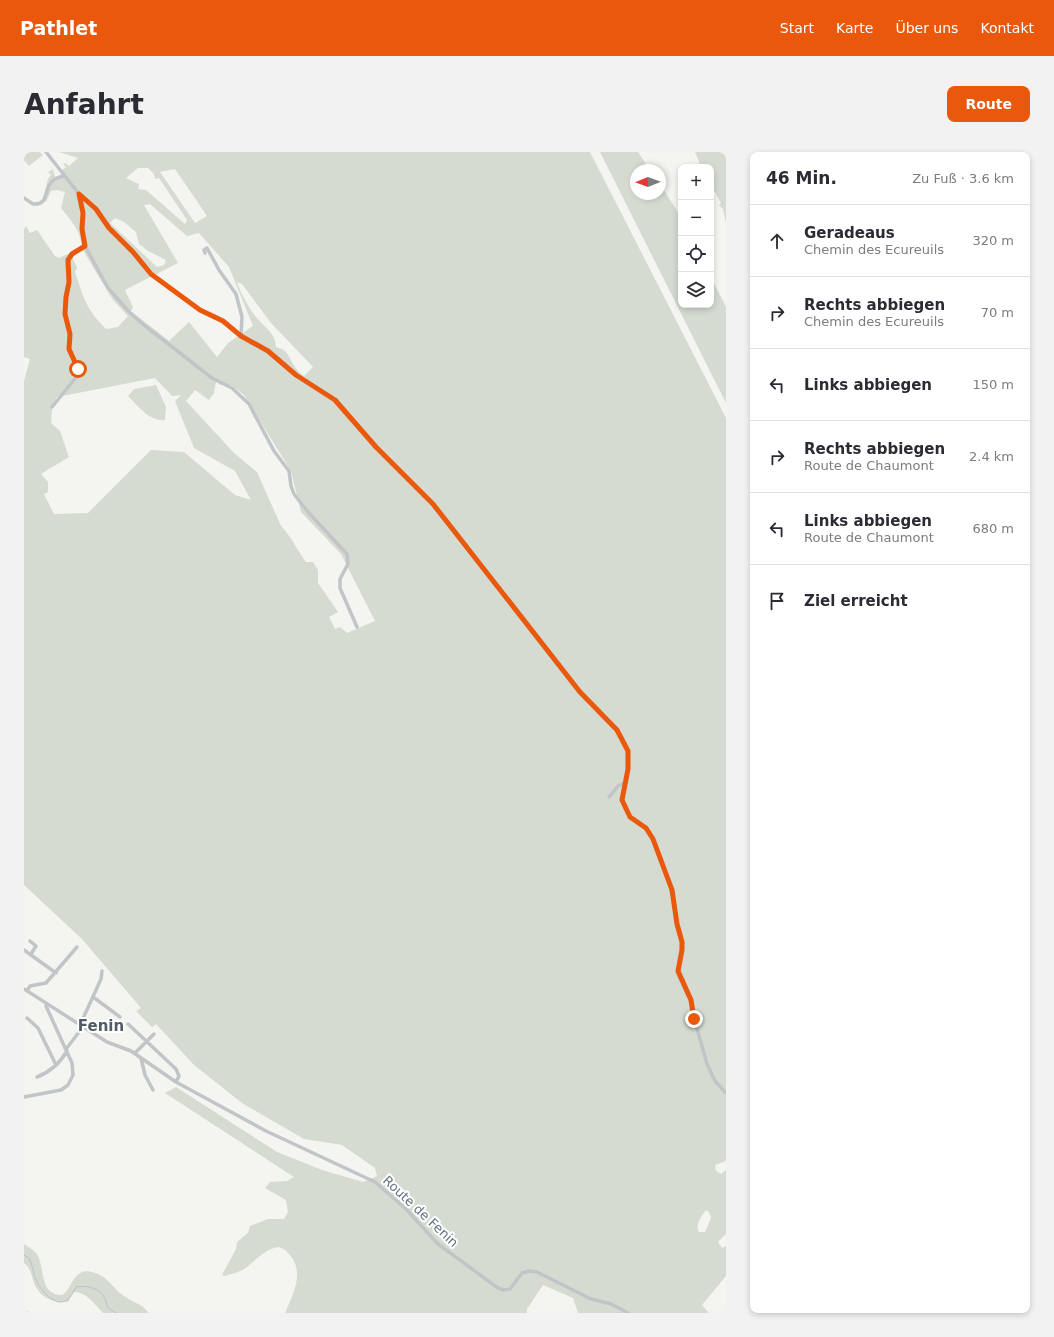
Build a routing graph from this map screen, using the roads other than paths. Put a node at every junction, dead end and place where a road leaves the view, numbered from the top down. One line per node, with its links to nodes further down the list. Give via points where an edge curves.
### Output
1 (46, 152): 2 (street)
2 (62, 176): 3 (street); 4 (street, via 50,182 41,202 33,204)
3 (79, 194): 5 (street); 7 (street, via 96,209 109,228 151,274 200,310 223,321)
4 (24, 198)
5 (85, 246): 8 (street, via 72,254 68,260 69,282 65,314 70,334 69,349 77,365 77,377); 9 (street, via 102,278 130,313 197,367 232,388 249,404 274,451 289,471 294,494 347,554 348,564 340,579 340,588)
6 (205, 253): 7 (street, via 206,248 236,294 242,317)
7 (241, 336): 10 (street, via 268,351 296,375 335,400 376,447 433,504 580,692 617,730 628,751)
8 (52, 406)
9 (357, 627)
10 (626, 782): 11 (street, via 618,786); 38 (street, via 621,798 623,804 630,817 646,828 653,839 672,890 682,942 678,975 692,1004 708,1068)
11 (609, 797)
12 (30, 941): 15 (street, via 36,946)
13 (77, 947): 17 (street)
14 (24, 950): 15 (street)
15 (31, 954): 17 (street)
16 (102, 971): 19 (street)
17 (56, 972): 18 (street, via 46,983 30,986)
18 (25, 990): 20 (street)
19 (93, 997): 23 (street); 26 (street)
20 (45, 1004): 21 (street); 22 (street)
21 (54, 1010): 22 (street); 26 (street)
22 (50, 1013): 30 (street)
23 (120, 1017)
24 (27, 1018): 34 (street, via 38,1028)
25 (128, 1024): 28 (street)
26 (81, 1026): 29 (street); 30 (street)
27 (154, 1034): 28 (street)
28 (145, 1042): 31 (street); 36 (street, via 176,1069 179,1076)
29 (122, 1048): 31 (street); 32 (street)
30 (66, 1050): 34 (street); 39 (street, via 73,1069 68,1085 58,1091)
31 (136, 1052): 33 (street)
32 (141, 1058): 33 (street); 37 (street, via 145,1075)
33 (145, 1061): 36 (street, Route de Fenin)
34 (56, 1065): 35 (street)
35 (37, 1077)
36 (176, 1082): 42 (street, Route de Fenin, via 266,1131 379,1185 405,1208 438,1244 498,1288 510,1289 522,1273 531,1271)
37 (153, 1090)
38 (726, 1093)
39 (24, 1098)
40 (24, 1312): 41 (street)
41 (27, 1313)
42 (628, 1313)

